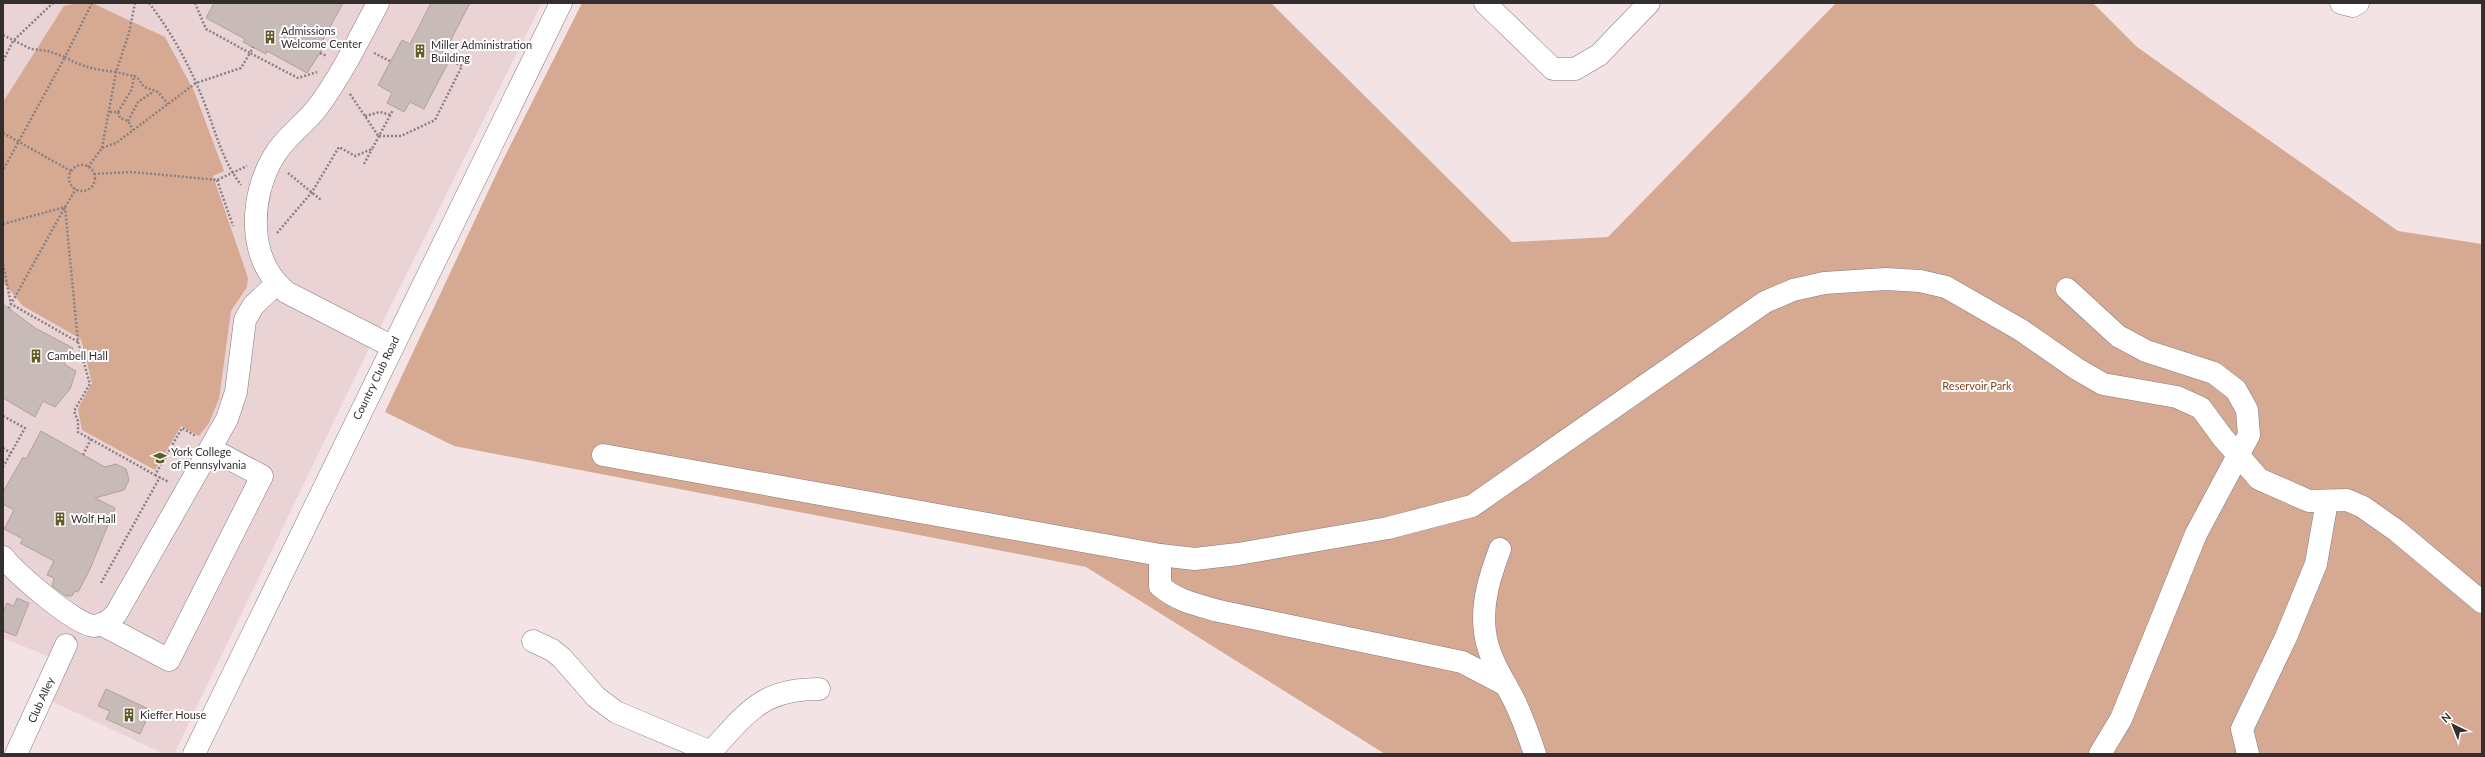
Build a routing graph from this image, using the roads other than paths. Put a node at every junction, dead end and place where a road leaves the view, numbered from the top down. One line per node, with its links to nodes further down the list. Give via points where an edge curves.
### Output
1 (378, 3): 7 (main road, via 317,109 281,146 266,174 257,208 257,245 265,267)
2 (561, 3): 9 (main road, Country Club Road)
3 (1485, 3): 4 (main road, via 1553,69 1575,69 1599,56)
4 (1650, 3)
5 (2341, 3): 6 (main road, via 2353,6)
6 (2358, 3)
7 (276, 284): 9 (main road, via 286,292); 10 (main road, via 253,306 245,320 236,392 227,419)
8 (2067, 289): 12 (main road, via 2118,336 2146,351 2214,373 2236,390 2248,410 2249,435)
9 (391, 346): 25 (main road, Country Club Road)
10 (205, 443): 18 (main road, via 116,614); 18 (main road, via 262,476 169,660)
11 (603, 455): 15 (main road)
12 (2239, 456): 13 (main road, via 2259,479 2309,501); 15 (main road, via 2201,408 2176,397 2103,384 2021,330 1946,288 1920,280 1886,279 1824,283 1793,290 1765,302 1472,506 1388,528 1238,554 1195,560); 27 (main road, via 2196,534 2121,719)
13 (2327, 501): 17 (main road, via 2347,500 2363,507 2397,531); 28 (main road, via 2316,564 2286,637 2242,729)
14 (1500, 549): 21 (main road, via 1489,578 1484,604 1485,633 1494,663)
15 (1160, 555): 21 (main road, via 1160,586 1171,595 1189,603 1462,662)
16 (3, 557): 18 (main road, via 16,573 74,617 89,624)
17 (2482, 602)
18 (101, 624)
19 (533, 641): 23 (main road, via 562,658 596,697 616,712)
20 (66, 645): 24 (main road, Club Alley)
21 (1506, 685): 26 (main road, via 1526,727)
22 (819, 689): 23 (main road, via 798,689 759,702 740,719)
23 (711, 753)
24 (16, 754)
25 (194, 754)
26 (1535, 754)
27 (2100, 754)
28 (2248, 754)

